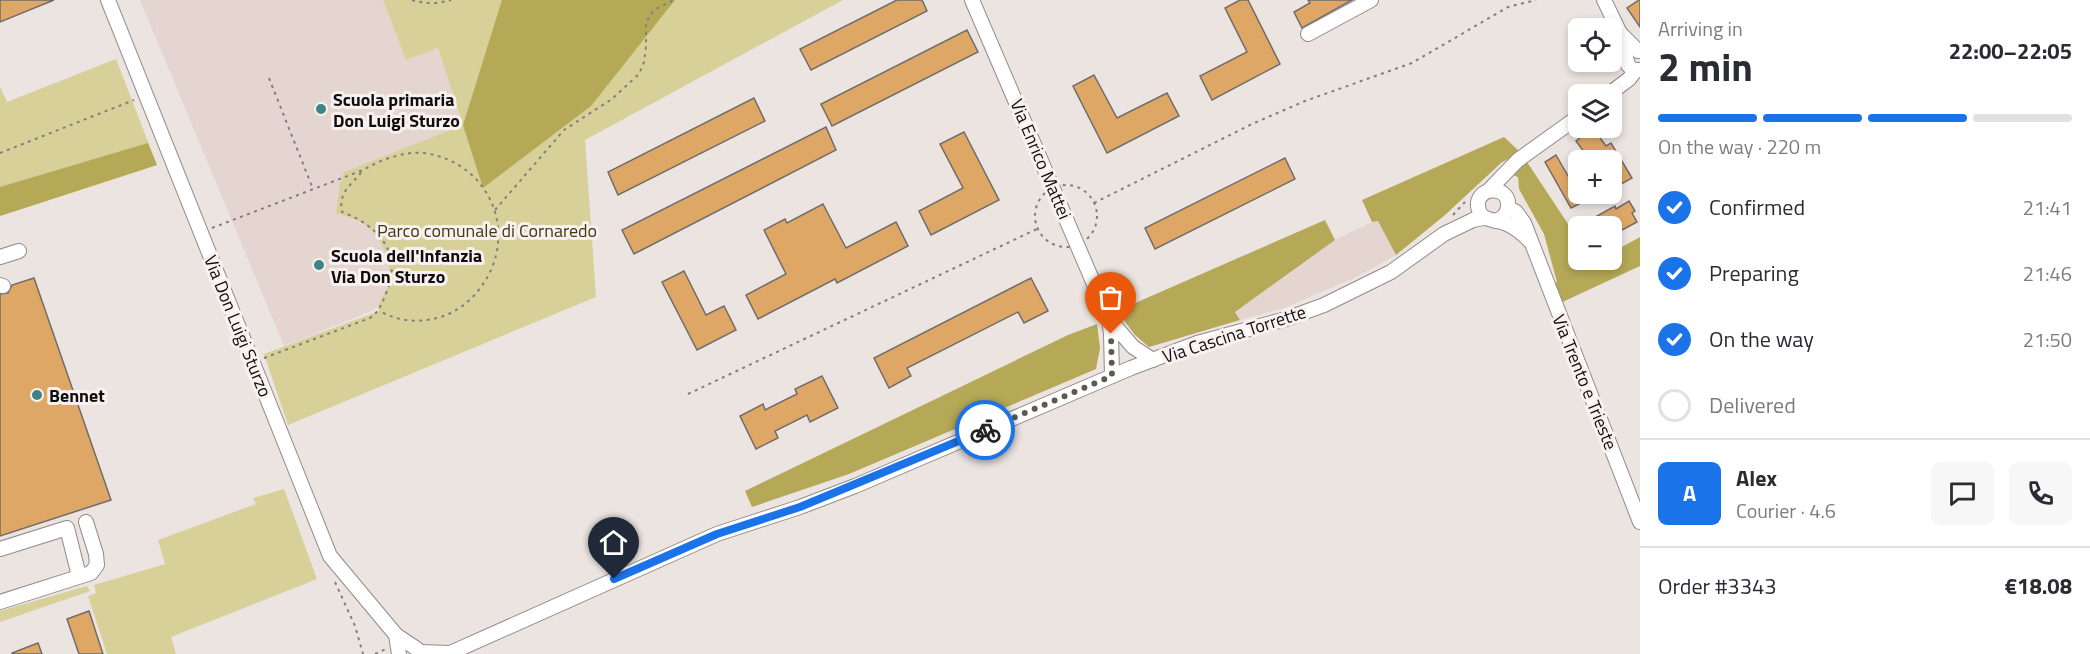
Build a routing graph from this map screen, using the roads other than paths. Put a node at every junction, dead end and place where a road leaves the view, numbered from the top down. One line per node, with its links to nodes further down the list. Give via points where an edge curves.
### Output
1 (108, 0): 31 (street, Via Don Luigi Sturzo, via 330,556)
2 (972, 0): 23 (street, Via Enrico Mattei)
3 (1371, 0): 6 (street)
4 (1604, 0): 5 (street)
5 (1613, 18)
6 (1308, 34)
7 (1622, 34): 9 (street)
8 (1622, 39): 10 (street)
9 (1639, 51): 10 (street, via 1631,53)
10 (1634, 69): 11 (street)
11 (1622, 84)
12 (1568, 124): 13 (street)
13 (1513, 166): 14 (street); 15 (street)
14 (1489, 190): 15 (street); 16 (street)
15 (1503, 194): 17 (street)
16 (1478, 202): 18 (street, via 1478,211); 19 (street, Via Cascina Torrette)
17 (1508, 208): 18 (street, via 1504,216); 20 (street, Via Trento e Trieste, via 1524,223)
18 (1489, 219): 19 (street, Via Cascina Torrette, via 1473,220); 20 (street, via 1513,228)
19 (1444, 234): 24 (street, Via Cascina Torrette, via 1391,272 1324,305)
20 (1530, 241): 27 (street, Via Trento e Trieste)
21 (19, 251): 22 (street)
22 (0, 257)
23 (1109, 319): 24 (street, Via Enrico Mattei, via 1133,347); 25 (street, Via Enrico Mattei)
24 (1153, 360): 25 (street, Via Cascina Torrette)
25 (1112, 376): 34 (street, Via Cascina Torrette, via 855,486 717,534)
26 (86, 522): 29 (street, via 97,565 91,573)
27 (1640, 522)
28 (0, 549): 29 (street, via 67,528)
29 (79, 576): 30 (street)
30 (0, 602)
31 (396, 635): 32 (street, Via Don Luigi Sturzo); 33 (street)
32 (418, 651): 33 (street, via 405,648); 34 (street, Via Cascina Torrette)
33 (399, 654)
34 (449, 654)

